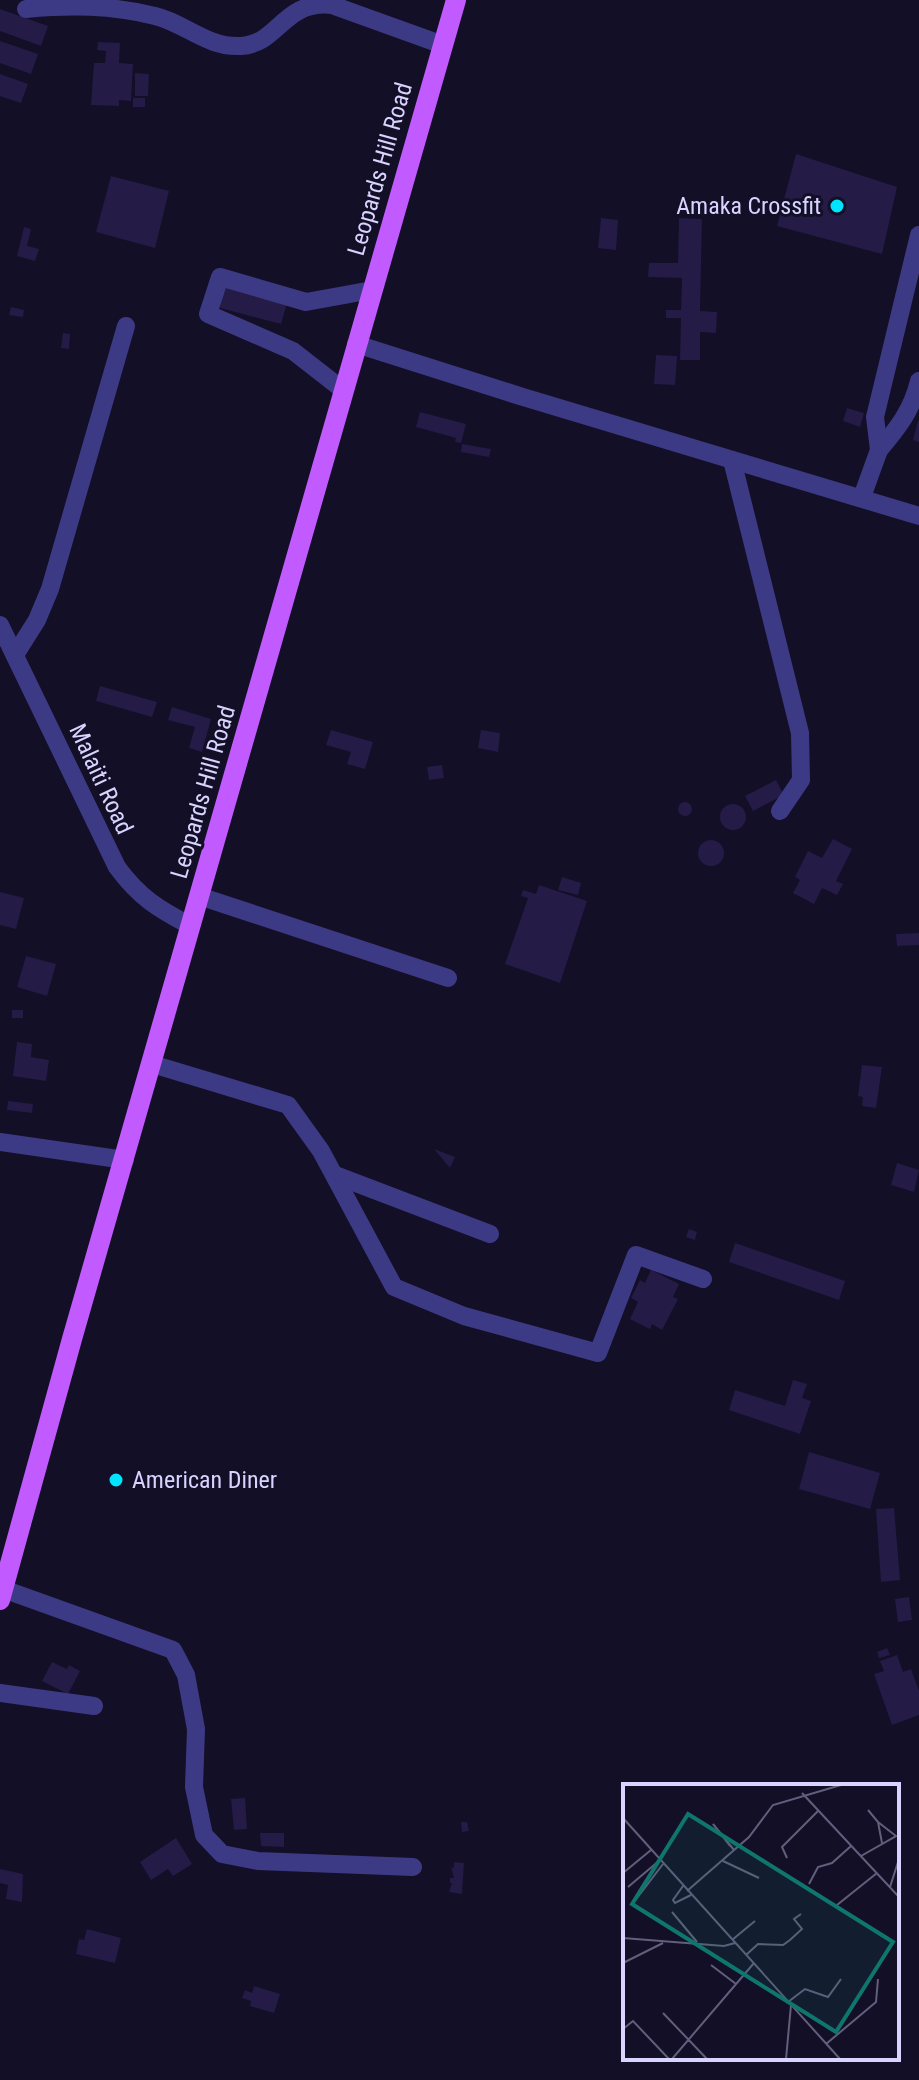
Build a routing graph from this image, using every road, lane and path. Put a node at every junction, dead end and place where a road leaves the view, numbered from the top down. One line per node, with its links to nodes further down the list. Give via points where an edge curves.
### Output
1 (453, 1): 3 (main road, Leopards Hill Road)
2 (26, 9): 3 (street, via 79,4 158,16 208,41 242,46 256,43 306,4 318,3)
3 (443, 45): 5 (main road, Leopards Hill Road)
4 (919, 235): 10 (street, via 875,417)
5 (372, 290): 7 (main road, Leopards Hill Road); 9 (street, via 306,302 220,277 208,314 293,351)
6 (126, 326): 15 (street, via 50,589)
7 (356, 344): 9 (main road, Leopards Hill Road); 11 (street)
8 (919, 381): 10 (street, via 904,421)
9 (343, 390): 17 (main road, Leopards Hill Road)
10 (879, 450): 12 (street)
11 (732, 460): 12 (street); 16 (street, via 800,733 801,780)
12 (862, 497): 13 (street)
13 (919, 516)
14 (0, 625): 15 (street, Malaiti Road)
15 (15, 655): 18 (street, Malaiti Road, via 117,867 146,901)
16 (780, 811)
17 (199, 896): 18 (main road, Leopards Hill Road); 19 (street)
18 (191, 926): 20 (main road, Leopards Hill Road)
19 (448, 978)
20 (152, 1064): 22 (main road, Leopards Hill Road); 23 (street, via 288,1105)
21 (0, 1142): 22 (street)
22 (125, 1160): 26 (main road, Leopards Hill Road)
23 (335, 1175): 24 (street); 25 (street, via 394,1287 478,1320 598,1353 636,1255)
24 (490, 1234)
25 (703, 1279)
26 (1, 1594): 29 (street, via 173,1650 186,1675 196,1729 194,1787 204,1835 222,1854 258,1861)
27 (0, 1693): 28 (street)
28 (94, 1706)
29 (413, 1867)

